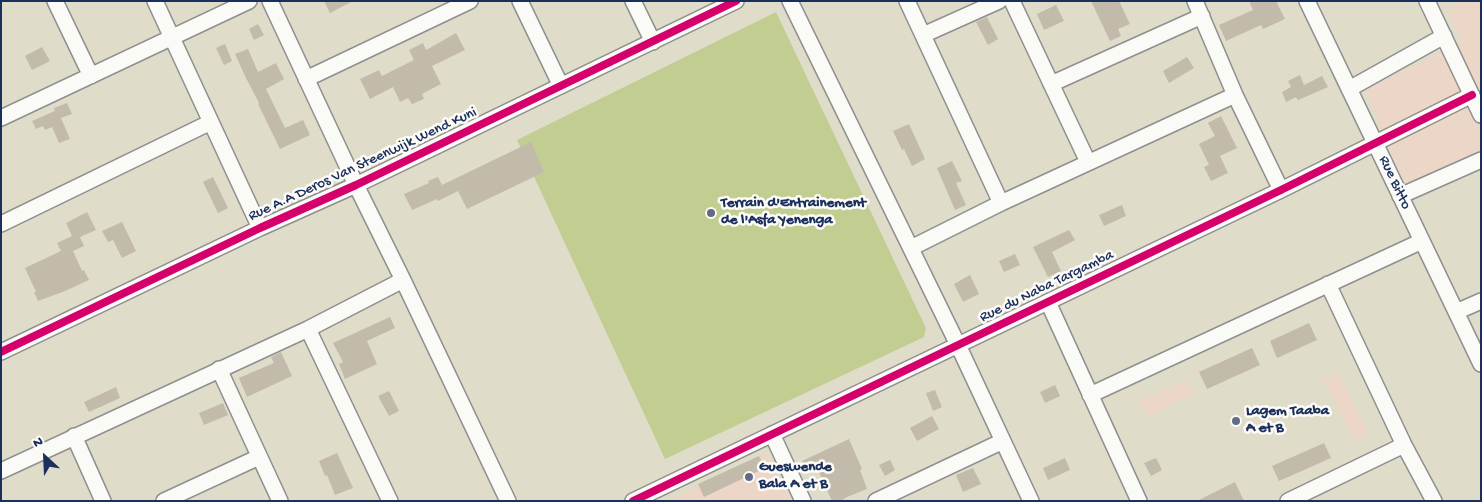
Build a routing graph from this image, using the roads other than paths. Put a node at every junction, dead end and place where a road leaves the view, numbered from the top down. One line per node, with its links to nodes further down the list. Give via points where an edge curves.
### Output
1 (55, 1): 21 (street)
2 (155, 1): 19 (street)
3 (249, 1): 19 (street)
4 (270, 1): 22 (street)
5 (470, 1): 22 (street)
6 (520, 1): 24 (street)
7 (633, 1): 20 (street)
8 (736, 1): 20 (street, Rue A.A Deros Van Steenwijk Wend Kuni)
9 (790, 1): 41 (street)
10 (907, 1): 17 (street)
11 (1000, 1): 17 (street)
12 (1012, 1): 23 (street)
13 (1195, 1): 16 (street)
14 (1307, 1): 25 (street, Rue Bitto)
15 (1433, 3): 18 (street)
16 (1202, 16): 23 (street); 26 (street)
17 (923, 35): 37 (street)
18 (1444, 36): 25 (street); 27 (street)
19 (173, 38): 21 (street); 30 (street)
20 (653, 42): 24 (street, Rue A.A Deros Van Steenwijk Wend Kuni)
21 (91, 76): 28 (street)
22 (306, 79): 34 (street)
23 (1051, 84): 33 (street)
24 (561, 86): 34 (street, Rue A.A Deros Van Steenwijk Wend Kuni)
25 (1349, 89): 31 (street, Rue Bitto)
26 (1235, 95): 33 (street); 35 (street)
27 (1472, 95): 29 (street); 31 (street, Rue du Naba Targamba)
28 (2, 115)
29 (1481, 115)
30 (211, 122): 38 (street); 39 (street)
31 (1375, 142): 35 (street, Rue du Naba Targamba); 36 (street, Rue Bitto)
32 (1481, 160): 36 (street)
33 (1088, 162): 37 (street)
34 (356, 185): 39 (street, Rue A.A Deros Van Steenwijk Wend Kuni); 42 (street)
35 (1281, 190): 45 (street, Rue du Naba Targamba)
36 (1400, 196): 40 (street, Rue Bitto)
37 (1001, 203): 41 (street)
38 (1, 224)
39 (260, 228): 49 (street, Rue A.A Deros Van Steenwijk Wend Kuni)
40 (1422, 241): 43 (street); 46 (street, Rue Bitto)
41 (911, 248): 48 (street)
42 (403, 280): 47 (street); 64 (street)
43 (1328, 284): 52 (street); 56 (street)
44 (1481, 301): 46 (street)
45 (1048, 302): 48 (street, Rue du Naba Targamba); 52 (street)
46 (1456, 312): 50 (street, Rue Bitto)
47 (308, 329): 51 (street); 63 (street)
48 (958, 345): 53 (street, Rue du Naba Targamba); 55 (street)
49 (1, 352)
50 (1481, 364)
51 (219, 369): 54 (street); 57 (street)
52 (1090, 395): 69 (street)
53 (772, 434): 65 (street, Rue du Naba Targamba); 66 (street)
54 (74, 436): 58 (street); 60 (street)
55 (1003, 442): 59 (street); 68 (street)
56 (1404, 445): 70 (street); 71 (street)
57 (259, 456): 61 (street); 62 (street)
58 (1, 471)
59 (906, 494): 67 (street)
60 (103, 501)
61 (164, 501)
62 (280, 501)
63 (390, 501)
64 (508, 501)
65 (633, 501)
66 (803, 501)
67 (876, 501)
68 (1031, 501)
69 (1139, 501)
70 (1288, 501)
71 (1434, 501)

